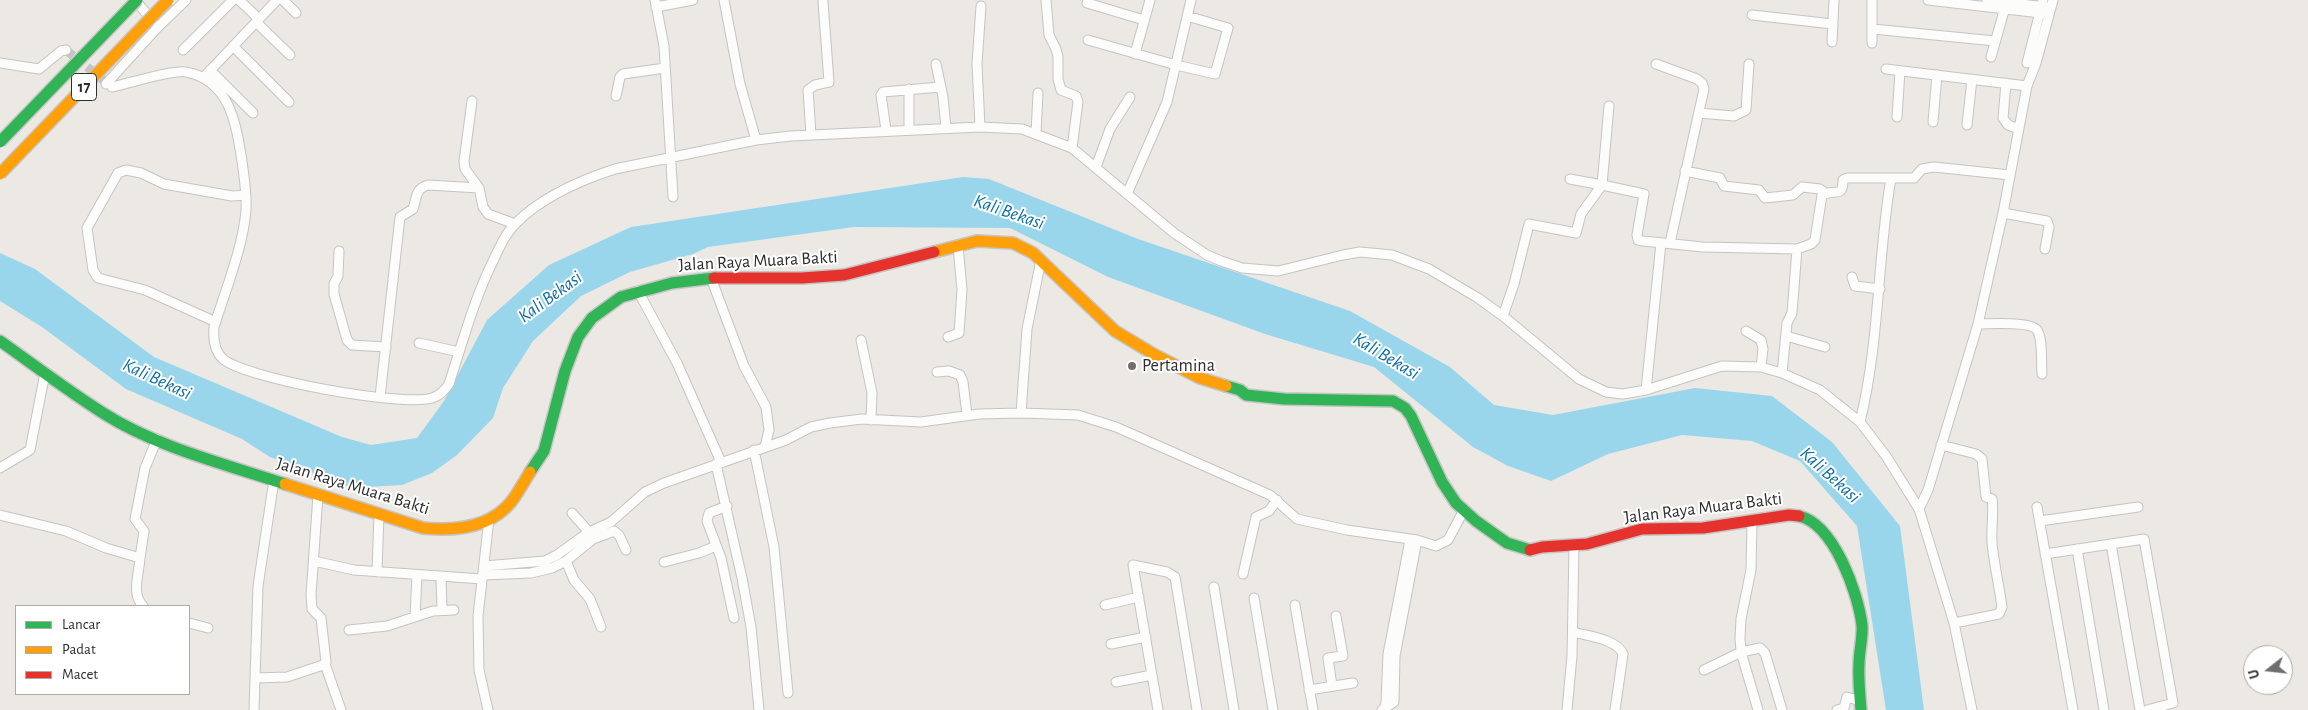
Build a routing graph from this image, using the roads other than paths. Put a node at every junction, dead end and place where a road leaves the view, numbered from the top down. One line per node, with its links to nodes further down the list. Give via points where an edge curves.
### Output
1 (136, 0): 30 (street); 78 (main road, 17, bridge)
2 (168, 0): 83 (main road, 17, bridge)
3 (186, 0): 30 (street)
4 (233, 0): 38 (street)
5 (239, 0): 28 (street)
6 (278, 0): 28 (street)
7 (283, 0): 24 (street)
8 (693, 0): 20 (street)
9 (724, 0): 77 (street, via 740,84)
10 (1046, 0): 79 (street, via 1049,35 1058,57 1058,84 1060,90 1076,96 1078,102)
11 (1150, 0): 27 (street)
12 (1191, 0): 26 (street)
13 (1834, 0): 29 (street)
14 (1872, 0): 31 (street)
15 (1928, 0): 19 (street)
16 (1987, 0): 19 (street)
17 (823, 2): 76 (street, via 829,82 808,90)
18 (1087, 3): 27 (street)
19 (2006, 3): 22 (street); 33 (street)
20 (656, 4): 48 (street)
21 (981, 6): 70 (street, via 977,64)
22 (2041, 6): 23 (street); 43 (street)
23 (2051, 7): 56 (street)
24 (296, 13)
25 (1752, 15): 29 (street)
26 (1187, 16): 47 (street); 47 (street, via 1228,28 1215,74)
27 (1144, 20): 39 (street)
28 (258, 21): 36 (street); 40 (street)
29 (1833, 24): 34 (street)
30 (158, 27): 53 (street, via 109,85 184,71)
31 (1873, 28): 33 (street); 35 (street)
32 (1088, 40): 39 (street)
33 (1995, 41): 41 (street)
34 (1832, 42)
35 (1872, 44)
36 (233, 46): 50 (street); 63 (street)
37 (66, 50): 42 (street, via 61,50 39,69)
38 (183, 50)
39 (1135, 54): 47 (street)
40 (290, 55)
41 (1991, 57)
42 (0, 63)
43 (2027, 63)
44 (936, 64): 57 (street)
45 (1656, 64): 66 (street, via 1702,83 1704,95)
46 (1750, 64): 66 (street, via 1746,110 1734,116)
47 (1176, 65): 90 (street, via 1167,102)
48 (665, 68): 60 (street, via 623,74); 80 (street)
49 (1886, 69): 51 (street)
50 (210, 70): 53 (street); 65 (street)
51 (1900, 71): 52 (street); 67 (street)
52 (1937, 75): 54 (street); 68 (street)
53 (202, 78): 91 (street, via 220,91 231,108)
54 (1972, 79): 55 (street); 69 (street)
55 (2006, 84): 56 (street); 72 (street, via 2003,118 2008,125)
56 (2027, 86): 72 (street)
57 (940, 87): 58 (street); 71 (street)
58 (909, 89): 73 (street, via 881,93); 74 (street)
59 (1038, 93): 75 (street)
60 (616, 96)
61 (1130, 98): 81 (street, via 1110,129)
62 (472, 101): 88 (street, via 464,161 465,169)
63 (289, 102)
64 (1609, 106): 87 (street)
65 (253, 113)
66 (1700, 113): 82 (street)
67 (1897, 117)
68 (1933, 122)
69 (1967, 125)
70 (980, 127): 71 (street); 75 (street, via 1001,126)
71 (946, 128): 74 (street)
72 (2019, 129): 84 (street)
73 (886, 130): 74 (street); 76 (street)
74 (909, 130)
75 (1036, 133): 79 (street)
76 (811, 135): 77 (street)
77 (756, 140): 80 (street)
78 (0, 142)
79 (1072, 148): 81 (street)
80 (670, 159): 92 (street); 94 (street, via 598,174 549,198)
81 (1096, 167): 90 (street)
82 (1685, 171): 89 (street, via 1720,178 1724,186 1759,190 1765,198 1793,195 1802,187 1820,189); 95 (street)
83 (0, 174)
84 (2010, 175): 85 (street, via 1934,167 1922,169 1914,178); 93 (street)
85 (1891, 178): 89 (street, via 1847,178 1841,191); 103 (street, via 1882,243)
86 (1570, 179): 87 (street)
87 (1602, 185): 95 (street, via 1642,192 1644,198 1637,238); 105 (street, via 1580,214 1576,233 1529,224)
88 (479, 188): 94 (street, via 488,214); 114 (street, via 420,188 413,209 400,217)
89 (1824, 193): 97 (street, via 1815,240)
90 (1127, 194): 105 (street, via 1185,241 1221,261 1242,268 1278,271 1343,254 1392,255 1450,280)
91 (246, 195): 106 (street, via 243,229); 106 (street, via 232,196 164,184 126,170 118,173 87,228 93,270 98,278 145,290)
92 (674, 196)
93 (2003, 213): 98 (street, via 2047,221); 107 (street)
94 (515, 224): 116 (street, via 502,242 482,284)
95 (1666, 243): 97 (street); 122 (street)
96 (958, 245): 100 (main road, Jalan Raya Muara Bakti, via 984,241 1013,243); 102 (main road, Jalan Raya Muara Bakti, via 837,276); 110 (street, via 962,290 959,333)
97 (1797, 249): 109 (street, via 1792,314)
98 (2045, 249)
99 (339, 251): 114 (street, via 334,294 347,340 352,345)
100 (1041, 260): 124 (street, via 1027,329); 141 (main road, Jalan Raya Muara Bakti, via 1115,331 1200,378 1240,390 1246,395 1393,401 1405,408 1438,470 1440,482)
101 (1852, 277): 103 (street, via 1855,286)
102 (711, 278): 104 (main road, Jalan Raya Muara Bakti); 130 (street, via 744,366 766,407 769,430)
103 (1880, 289): 127 (street, via 1869,386)
104 (638, 291): 132 (street, via 677,363); 145 (main road, Jalan Raya Muara Bakti, via 601,310 578,337 565,371 544,451 510,503)
105 (1503, 316): 122 (street, via 1585,384 1614,393)
106 (216, 322): 123 (street, via 214,343 220,356 231,364 305,386)
107 (1978, 324): 121 (street, via 2034,327 2039,334); 129 (street)
108 (1746, 330): 117 (street, via 1761,340)
109 (1786, 336): 115 (street); 120 (street)
110 (948, 337)
111 (861, 340): 126 (street, via 872,392)
112 (0, 341): 119 (main road, Jalan Raya Muara Bakti)
113 (419, 343): 116 (street)
114 (386, 347): 123 (street)
115 (1825, 347)
116 (459, 352): 123 (street, via 449,384 435,397)
117 (1761, 367): 120 (street); 122 (street, via 1722,366)
118 (937, 372): 125 (street, via 949,371 960,375)
119 (45, 373): 128 (main road, Jalan Raya Muara Bakti, via 104,414); 133 (street, via 30,450)
120 (1782, 373): 127 (street, via 1820,390)
121 (2042, 374)
122 (1646, 390)
123 (380, 397)
124 (1020, 413): 125 (street); 136 (street, via 1078,415 1116,427)
125 (967, 415): 126 (street, via 921,422)
126 (871, 420): 130 (street, via 811,427)
127 (1860, 422): 140 (street)
128 (157, 439): 134 (main road, Jalan Raya Muara Bakti); 158 (street, via 145,468 135,519 144,531)
129 (1941, 446): 140 (street); 179 (street, via 1976,454 1982,459 1986,497 1992,499 1992,544 2002,606 1999,614)
130 (766, 447): 131 (street)
131 (754, 450): 132 (street); 195 (street, via 774,546)
132 (718, 463): 137 (street); 147 (street, via 645,492)
133 (0, 468)
134 (274, 480): 135 (main road, Jalan Raya Muara Bakti); 190 (street, via 258,586)
135 (318, 495): 143 (main road, Jalan Raya Muara Bakti); 159 (street)
136 (1277, 500): 151 (street, via 1298,519); 164 (street, via 1269,512 1256,517)
137 (727, 506): 153 (street, via 707,516); 200 (street, via 751,627)
138 (2037, 507): 146 (street)
139 (2138, 507): 146 (street)
140 (1919, 509): 179 (street)
141 (1464, 510): 151 (street, via 1454,532 1444,544 1436,546); 154 (main road, Jalan Raya Muara Bakti, via 1507,543 1533,551 1542,547)
142 (572, 513): 150 (street)
143 (379, 514): 145 (main road, Jalan Raya Muara Bakti, via 423,528 441,530 460,529); 162 (street)
144 (0, 515): 158 (street, via 66,531)
145 (489, 519): 163 (street)
146 (2040, 521): 157 (street)
147 (611, 522): 149 (street); 150 (street)
148 (1752, 522): 154 (main road, Jalan Raya Muara Bakti, via 1703,528 1642,529); 186 (street, via 1751,570 1741,619); 196 (main road, Jalan Raya Muara Bakti, via 1798,515 1815,522 1827,537 1848,580 1861,618)
149 (614, 531): 156 (street); 160 (street, via 593,539)
150 (589, 532): 163 (street, via 557,555)
151 (1413, 540): 206 (street)
152 (2111, 544): 155 (street); 215 (street); 216 (street, via 2144,539 2173,704)
153 (716, 546): 161 (street); 177 (street)
154 (1574, 546): 183 (street)
155 (2077, 549): 157 (street); 214 (street)
156 (626, 550)
157 (2045, 554): 213 (street)
158 (140, 558): 172 (street, via 136,592)
159 (314, 561): 162 (street); 187 (street, via 312,609 322,618)
160 (566, 561): 163 (street, via 542,572); 180 (street, via 574,580 590,599)
161 (664, 562)
162 (377, 572): 165 (street)
163 (483, 573): 166 (street); 199 (street, via 478,659)
164 (1243, 574)
165 (417, 575): 166 (street); 175 (street)
166 (441, 577): 173 (street)
167 (1214, 587): 203 (street)
168 (1139, 597): 170 (street); 184 (street); 202 (street, via 1133,565 1167,572 1175,577)
169 (1254, 598): 204 (street)
170 (1105, 604)
171 (1295, 604): 194 (street)
172 (142, 605)
173 (442, 610): 174 (street); 175 (street)
174 (454, 610)
175 (415, 616): 182 (street, via 387,626)
176 (1336, 616): 193 (street, via 1343,656 1328,658)
177 (734, 618)
178 (190, 623): 181 (street)
179 (1954, 623): 212 (street)
180 (601, 626)
181 (208, 628)
182 (350, 630)
183 (1573, 632): 207 (street); 208 (street, via 1622,650)
184 (1146, 637): 185 (street); 189 (street)
185 (1111, 644)
186 (1741, 652): 188 (street); 209 (street); 210 (street, via 1757,648 1763,650)
187 (325, 664): 190 (street, via 287,677); 198 (street)
188 (1704, 670)
189 (1152, 675): 191 (street); 201 (street)
190 (256, 678): 197 (street)
191 (1116, 682)
192 (1352, 683): 193 (street)
193 (1332, 686): 194 (street)
194 (1310, 690): 205 (street)
195 (788, 693)
196 (1861, 705): 211 (street, via 1847,697 1844,708)
197 (254, 710)
198 (342, 710)
199 (488, 710)
200 (759, 710)
201 (1158, 710)
202 (1197, 710)
203 (1234, 710)
204 (1273, 710)
205 (1313, 710)
206 (1383, 710)
207 (1567, 710)
208 (1615, 710)
209 (1758, 710)
210 (1782, 710)
211 (1837, 710)
212 (1972, 710)
213 (2073, 710)
214 (2104, 710)
215 (2140, 710)
216 (2147, 710)

